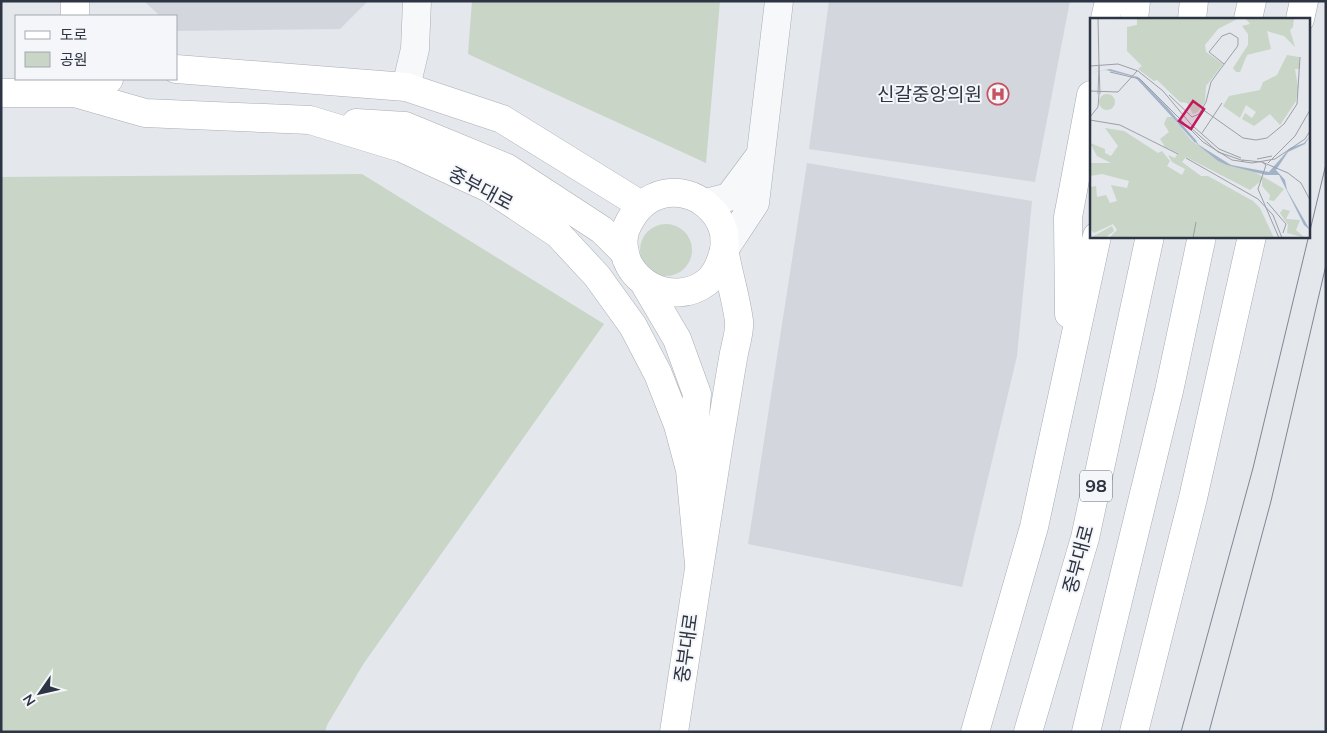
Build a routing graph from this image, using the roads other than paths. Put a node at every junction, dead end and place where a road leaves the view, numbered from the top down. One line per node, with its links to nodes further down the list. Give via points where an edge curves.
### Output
1 (75, 1): 9 (street)
2 (417, 1): 18 (street, via 415,49)
3 (779, 1): 22 (street)
4 (1109, 1): 10 (street)
5 (1136, 1): 11 (street)
6 (1194, 1): 12 (street)
7 (1252, 1): 13 (street)
8 (1304, 1): 14 (street)
9 (75, 15)
10 (1105, 18)
11 (1134, 18)
12 (1192, 18)
13 (1248, 18)
14 (1300, 18)
15 (178, 69): 18 (street)
16 (104, 80): 17 (street)
17 (75, 86): 19 (street); 21 (street, 중부대로, via 145,113)
18 (406, 87): 24 (street, via 502,119)
19 (1, 93)
20 (1090, 100): 32 (street, via 1068,217)
21 (310, 120): 30 (street, via 405,126 507,168 602,230); 33 (street, 중부대로, via 402,148 489,188 558,234 597,276 633,326 658,374 678,425)
22 (762, 153): 23 (street, via 728,197); 29 (street, via 755,203)
23 (706, 204): 24 (street, via 690,195 672,192 655,196); 29 (street, 중부대로, via 717,216 724,233)
24 (641, 205): 30 (street, via 624,236)
25 (1097, 238): 32 (street)
26 (1150, 238): 37 (street, 중부대로 / 98, via 1085,538)
27 (1202, 238): 38 (street, via 1169,391)
28 (1252, 238): 39 (street, via 1193,498)
29 (724, 250): 31 (street, via 719,266 708,281 694,290 676,294 659,291); 34 (street, 중부대로, via 739,323)
30 (625, 253): 31 (street, via 632,270)
31 (644, 283): 33 (street, via 677,339 697,394)
32 (1070, 361): 36 (street, via 1034,527)
33 (690, 470): 34 (street, 중부대로)
34 (699, 564): 35 (street, 중부대로)
35 (674, 732)
36 (975, 732)
37 (1028, 732)
38 (1086, 732)
39 (1134, 732)

